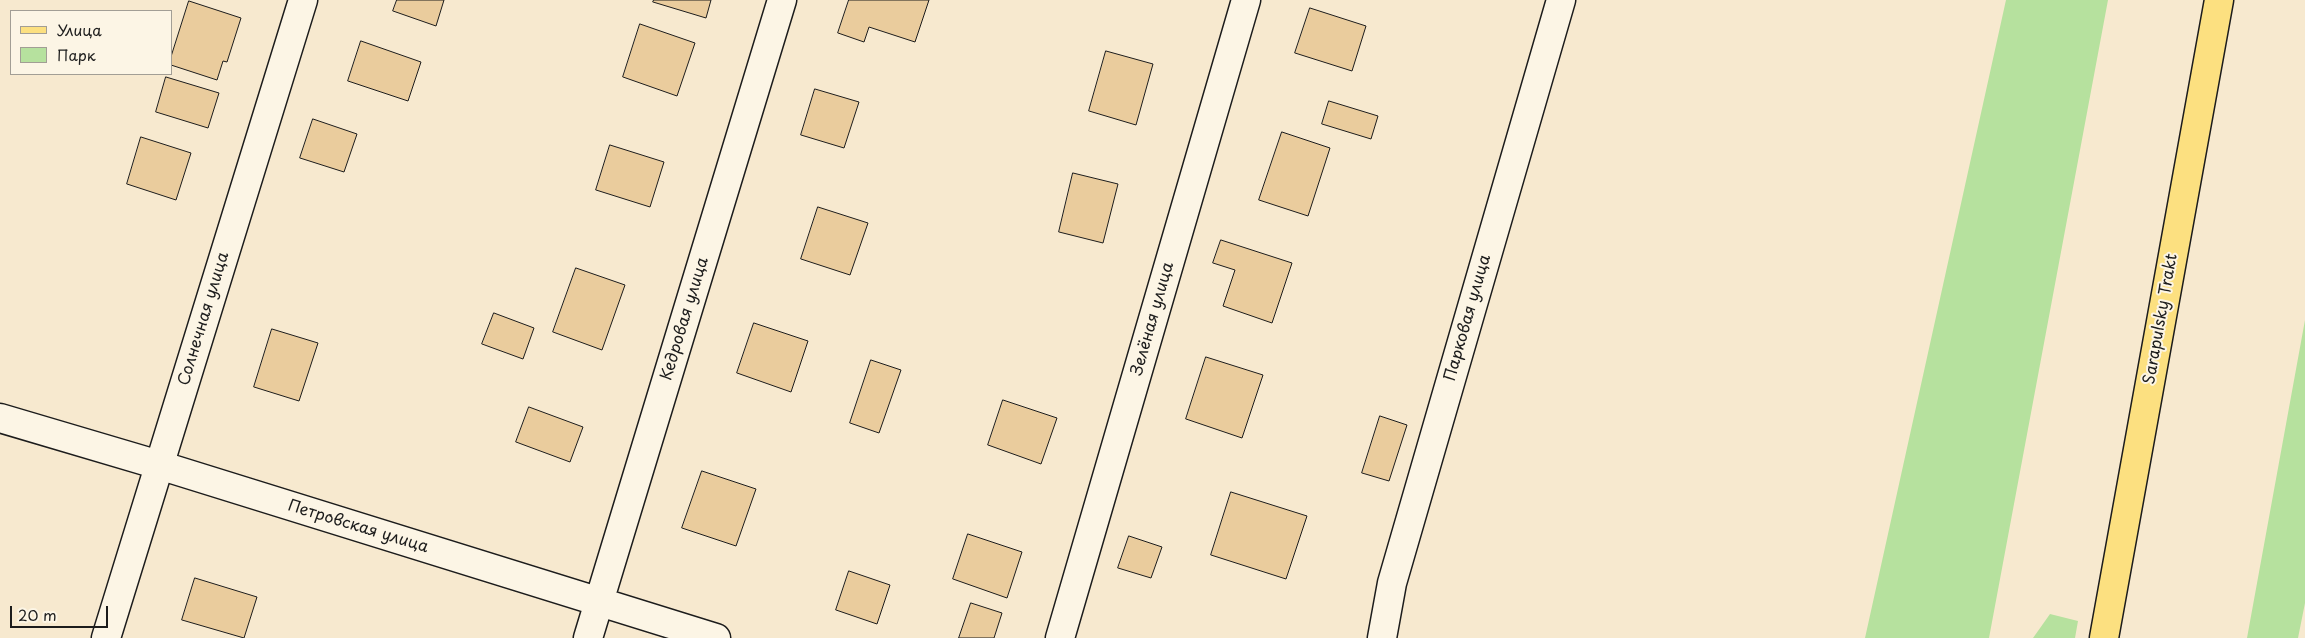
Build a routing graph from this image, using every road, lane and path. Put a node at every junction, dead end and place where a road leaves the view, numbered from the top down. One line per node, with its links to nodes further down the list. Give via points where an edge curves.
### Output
1 (303, 0): 7 (street, Солнечная улица)
2 (782, 0): 8 (street, Кедровая улица)
3 (1246, 0): 12 (street, Зелёная улица)
4 (1561, 0): 13 (street, Парковая улица, via 1392,583)
5 (2219, 0): 14 (main road, Sarapulsky Trakt)
6 (0, 418): 7 (street, Петровская улица)
7 (159, 465): 8 (street, Петровская улица); 9 (street, Солнечная улица)
8 (599, 603): 10 (street, Кедровая улица); 11 (street, Петровская улица)
9 (106, 638)
10 (588, 638)
11 (716, 638)
12 (1060, 638)
13 (1382, 638)
14 (2104, 638)

